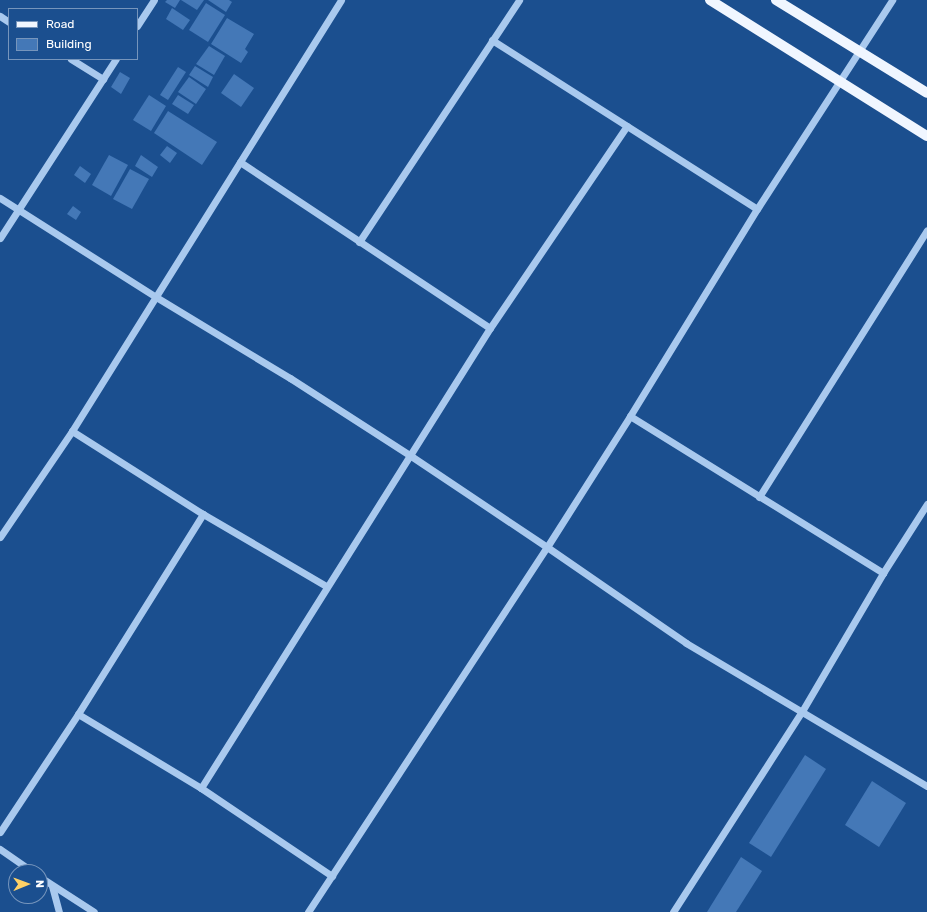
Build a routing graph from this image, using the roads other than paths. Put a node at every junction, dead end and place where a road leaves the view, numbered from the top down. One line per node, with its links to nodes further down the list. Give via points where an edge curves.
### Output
1 (154, 0): 7 (street)
2 (341, 0): 17 (street)
3 (519, 0): 8 (street)
4 (710, 0): 13 (main road)
5 (776, 0): 9 (main road)
6 (892, 0): 9 (street)
7 (138, 24)
8 (492, 40): 15 (street); 23 (street)
9 (859, 51): 13 (street); 14 (main road)
10 (73, 60): 12 (street)
11 (115, 60): 12 (street)
12 (103, 79): 20 (street)
13 (839, 82): 16 (main road); 19 (street)
14 (927, 94)
15 (627, 126): 19 (street); 25 (street)
16 (927, 136)
17 (240, 162): 23 (street); 24 (street)
18 (0, 198): 20 (street)
19 (757, 209): 26 (street)
20 (19, 210): 22 (street); 24 (street)
21 (927, 230): 29 (street)
22 (0, 238)
23 (359, 242): 25 (street)
24 (156, 296): 27 (street); 28 (street)
25 (490, 328): 28 (street)
26 (630, 416): 29 (street); 33 (street)
27 (72, 431): 31 (street); 32 (street)
28 (411, 456): 33 (street); 35 (street)
29 (759, 497): 34 (street)
30 (927, 504): 34 (street)
31 (203, 514): 35 (street); 37 (street)
32 (0, 537)
33 (547, 547): 36 (street, via 686,643); 43 (street)
34 (883, 573): 36 (street)
35 (326, 586): 39 (street)
36 (801, 713): 38 (street); 49 (street)
37 (78, 714): 39 (street); 40 (street)
38 (927, 786)
39 (201, 788): 43 (street)
40 (0, 832)
41 (0, 849): 42 (street)
42 (22, 864)
43 (332, 876): 48 (street)
44 (48, 883): 45 (street)
45 (52, 886): 46 (street); 47 (street)
46 (59, 912)
47 (94, 912)
48 (308, 912)
49 (673, 912)

